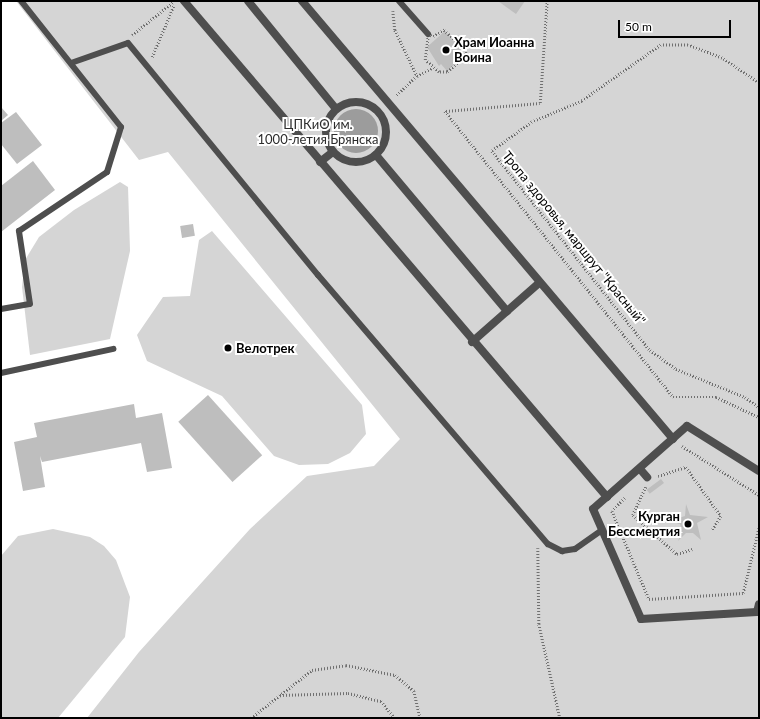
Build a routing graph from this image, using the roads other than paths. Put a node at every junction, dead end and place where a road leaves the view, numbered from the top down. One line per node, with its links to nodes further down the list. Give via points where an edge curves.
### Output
1 (21, 1): 7 (lane)
2 (184, 1): 13 (street)
3 (248, 1): 9 (street)
4 (302, 1): 8 (street)
5 (399, 1): 6 (lane)
6 (428, 34)
7 (71, 63): 15 (lane, via 121,127 108,172 19,231 30,304); 25 (lane, via 128,43 318,275 548,544 562,551 575,550)
8 (388, 103): 10 (street); 14 (street)
9 (336, 109): 10 (street, via 358,101); 11 (street, via 325,129)
10 (379, 111): 12 (street, via 386,134)
11 (333, 152): 12 (street, via 354,162); 13 (street)
12 (376, 155): 16 (street)
13 (320, 162): 17 (street)
14 (539, 283): 16 (street); 20 (street)
15 (1, 309)
16 (507, 311): 17 (street)
17 (472, 342): 24 (street)
18 (113, 349): 19 (lane)
19 (1, 373)
20 (673, 439): 21 (street); 22 (street, via 687,426)
21 (640, 469): 23 (street); 24 (street)
22 (759, 471)
23 (648, 477)
24 (607, 497): 25 (street, via 593,509)
25 (602, 530): 26 (street, via 641,619 757,612)
26 (759, 604)

